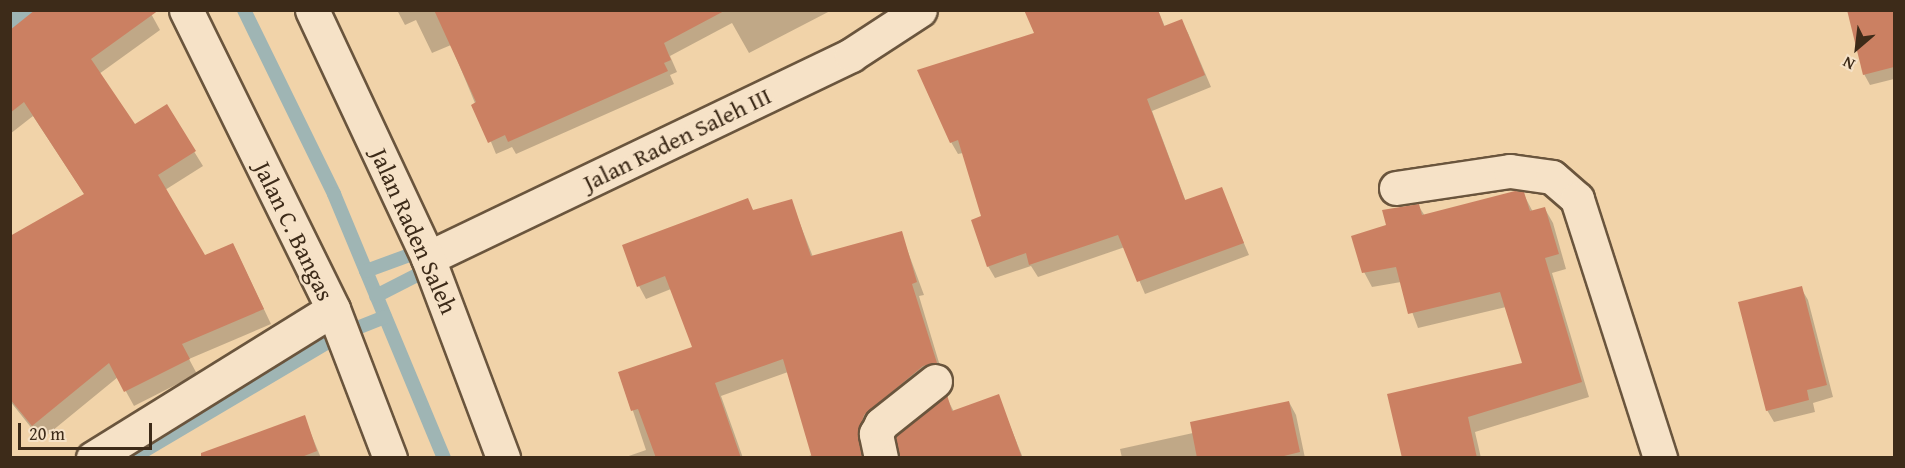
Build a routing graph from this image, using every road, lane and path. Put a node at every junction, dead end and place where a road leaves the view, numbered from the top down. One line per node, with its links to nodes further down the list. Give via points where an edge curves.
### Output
1 (186, 10): 6 (street, Jalan C. Bangas)
2 (312, 10): 5 (street, Jalan Raden Saleh)
3 (920, 10): 5 (street, Jalan Raden Saleh III, via 851,55)
4 (1396, 188): 12 (street, via 1510,171 1552,177 1577,199)
5 (428, 258): 10 (street, Jalan Raden Saleh)
6 (333, 309): 8 (street); 9 (street, Jalan C. Bangas)
7 (935, 381): 11 (street, via 881,424 876,434)
8 (93, 458)
9 (390, 458)
10 (503, 458)
11 (881, 458)
12 (1660, 458)

